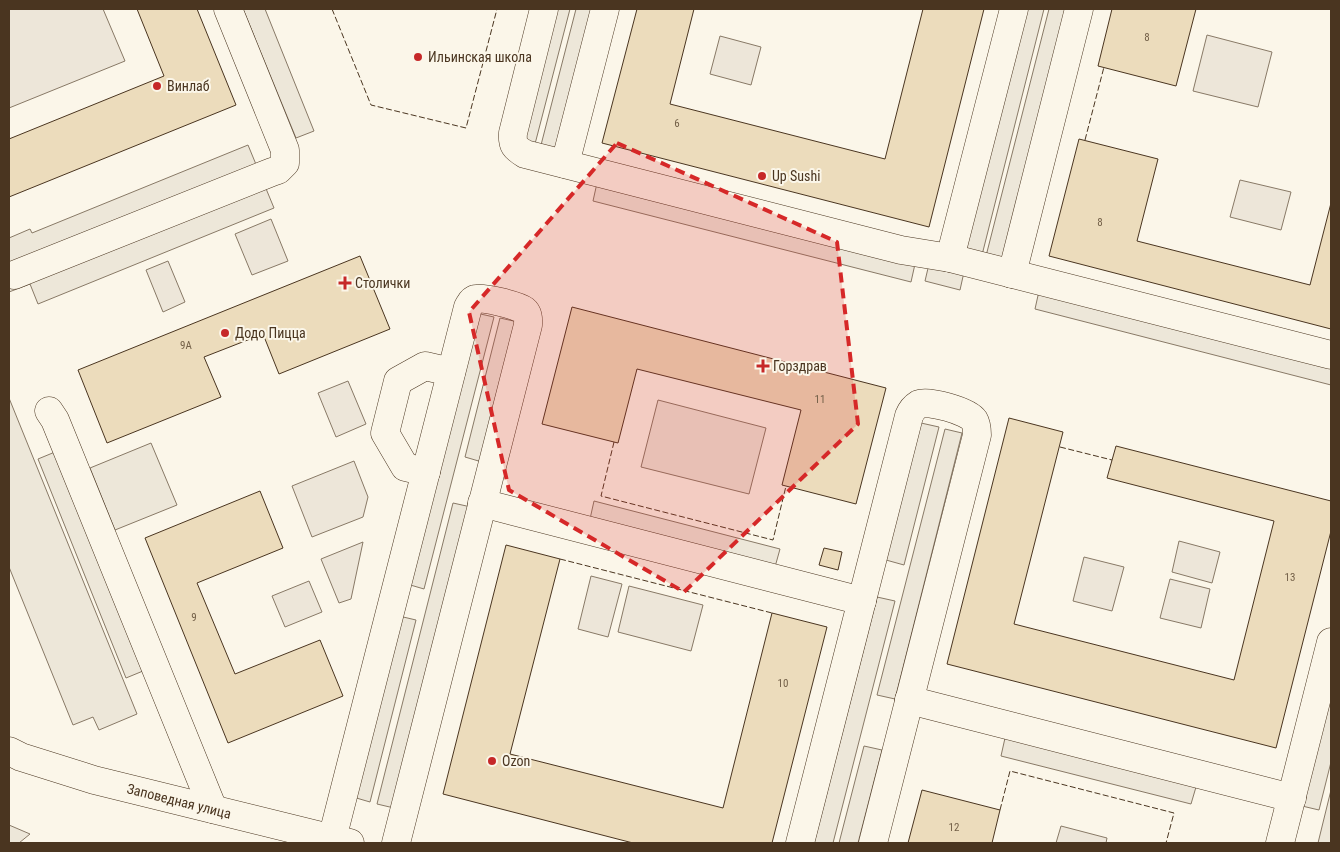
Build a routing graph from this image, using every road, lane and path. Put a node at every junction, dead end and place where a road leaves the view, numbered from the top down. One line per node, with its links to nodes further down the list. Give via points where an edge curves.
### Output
1 (228, 9): 9 (street, via 285,150 285,162 278,170)
2 (544, 9): 6 (street, via 512,141 525,154)
3 (605, 9): 6 (street)
4 (1014, 9): 7 (street)
5 (1080, 9): 8 (street)
6 (566, 164): 7 (street, via 901,250)
7 (950, 258): 8 (street)
8 (1012, 274): 10 (street)
9 (14, 275)
10 (1331, 355)
11 (451, 372): 13 (street); 13 (street, via 425,366 398,381 385,432 405,467); 14 (street, via 471,301 483,298 525,310 528,325)
12 (50, 411): 20 (street)
13 (426, 472): 21 (street)
14 (482, 503): 15 (street); 22 (street)
15 (862, 601): 17 (street, via 913,408 920,403 929,403 963,412 973,419 977,435); 23 (street)
16 (1331, 642): 19 (street)
17 (909, 700): 19 (street); 24 (street)
18 (9, 751): 20 (street, Заповедная улица, via 94,780)
19 (1292, 798): 25 (street)
20 (212, 809): 21 (street, Заповедная улица)
21 (342, 841)
22 (396, 843)
23 (800, 843)
24 (873, 843)
25 (1280, 843)

